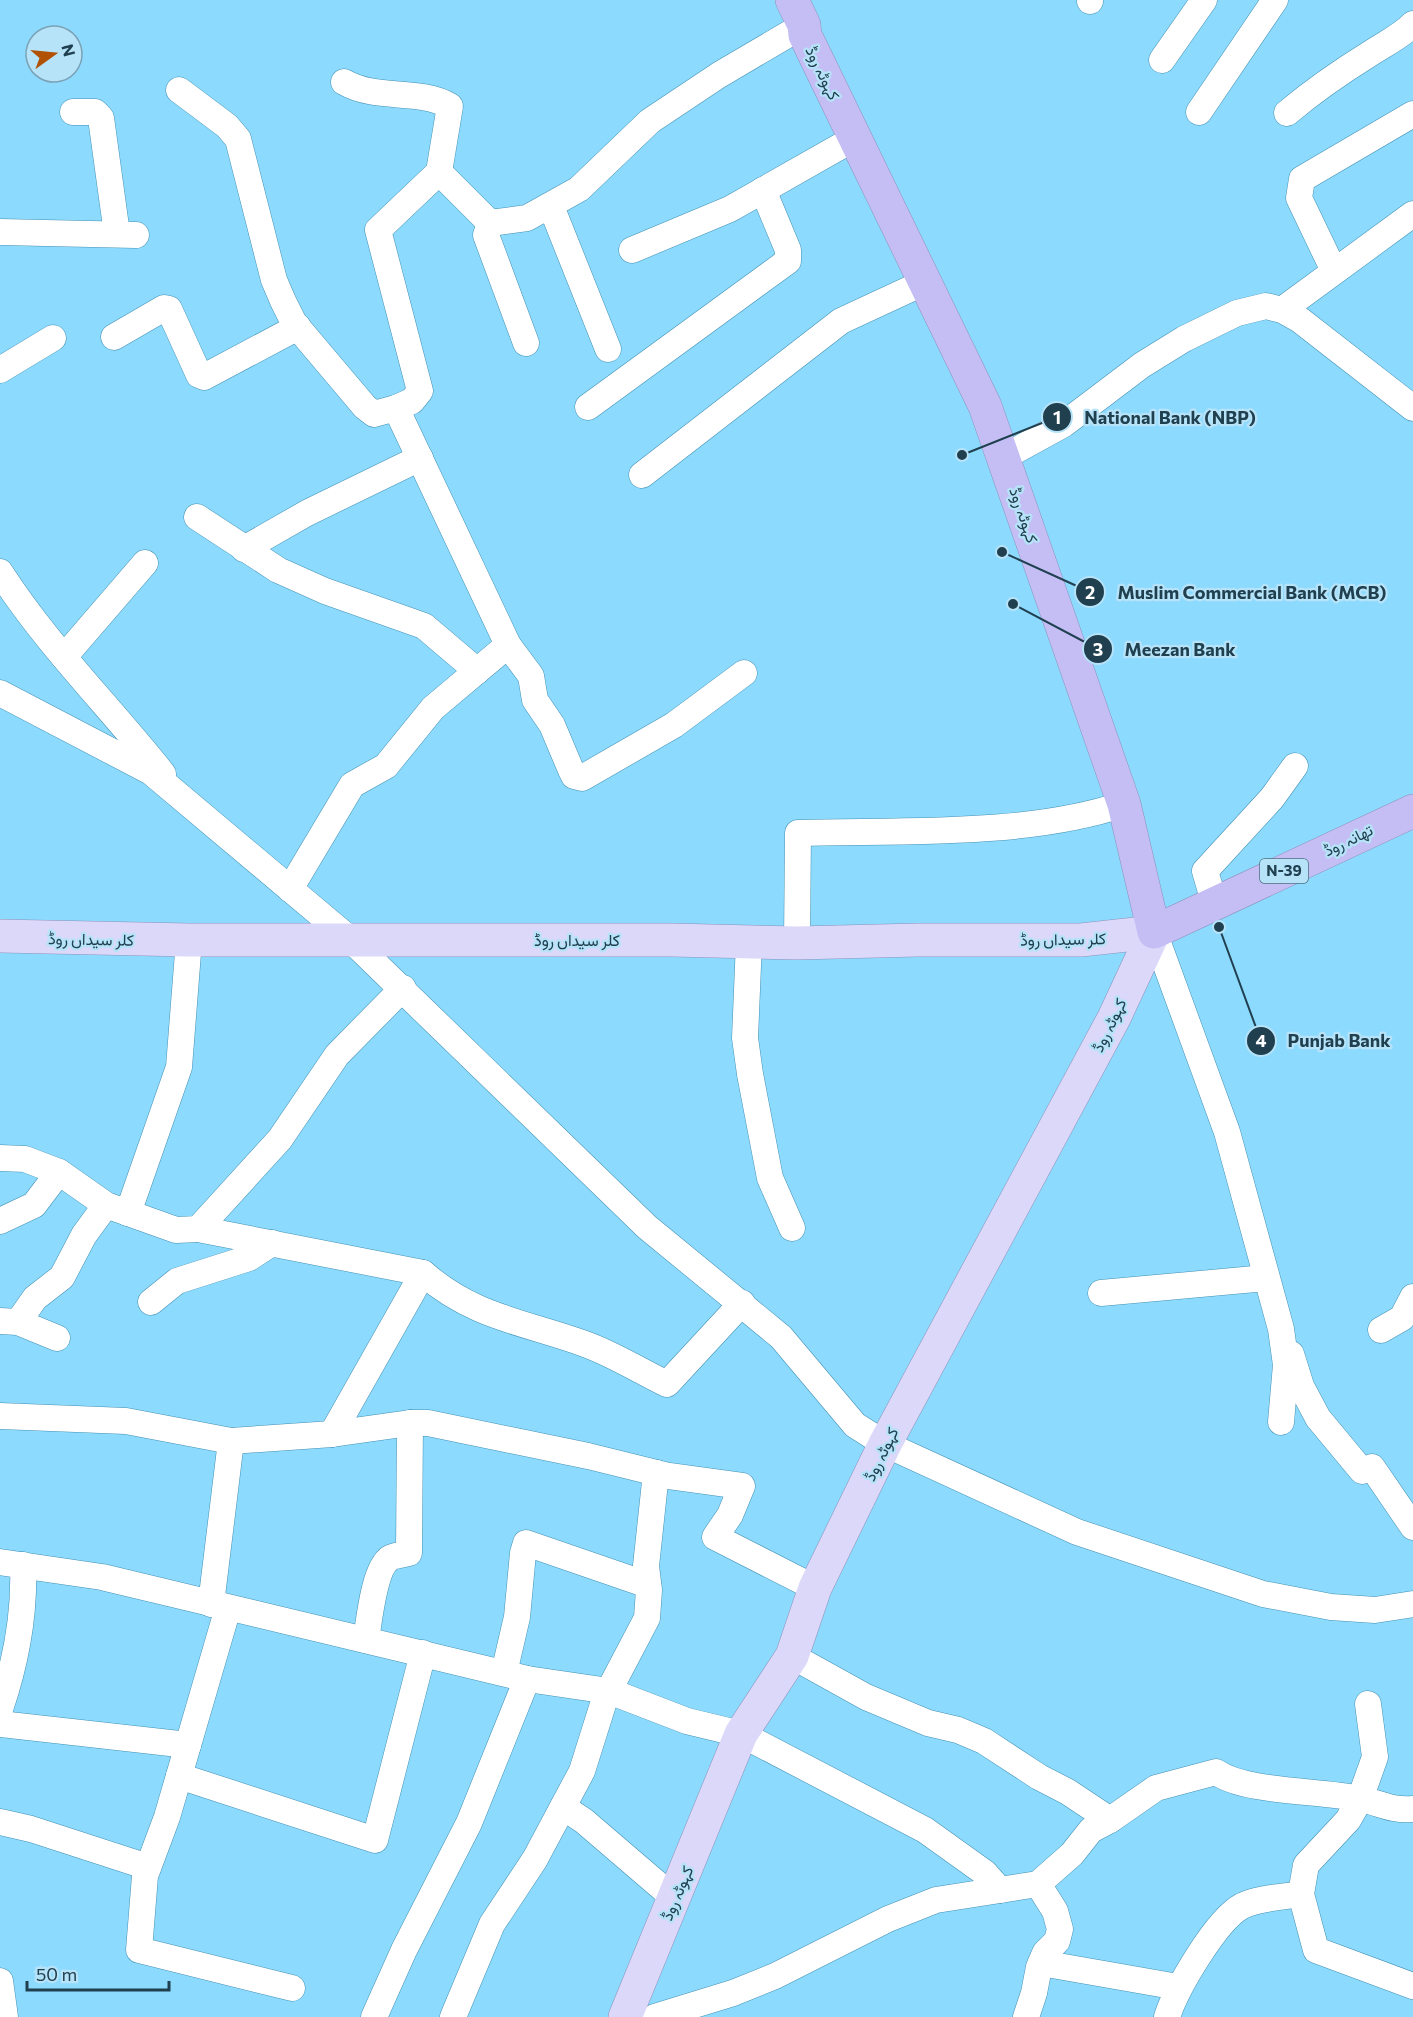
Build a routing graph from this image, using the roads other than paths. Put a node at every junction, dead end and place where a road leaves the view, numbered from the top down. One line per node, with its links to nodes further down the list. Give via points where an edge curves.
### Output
1 (1204, 0): 5 (street)
2 (1275, 0): 9 (street)
3 (798, 13): 12 (highway, کہوٹہ روڈ); 15 (street, via 719,75 650,121 579,189)
4 (1413, 24): 10 (street, via 1399,38 1373,51)
5 (1162, 60)
6 (344, 82): 13 (street, via 364,91 428,98 450,106)
7 (179, 90): 23 (street, via 238,139 274,280)
8 (73, 112): 18 (street, via 95,112 100,118 127,235)
9 (1199, 112)
10 (1287, 113)
11 (1413, 114): 20 (street, via 1302,179 1299,198)
12 (855, 138): 14 (street); 21 (highway, کہوٹہ روڈ)
13 (439, 172): 17 (street); 30 (street, via 378,230 420,391 412,402)
14 (763, 190): 19 (street, via 730,209); 29 (street, via 788,250 788,261)
15 (551, 206): 17 (street, via 527,218); 27 (street)
16 (1413, 214): 20 (street)
17 (490, 223): 26 (street, via 486,235)
18 (0, 232)
19 (632, 250)
20 (1334, 271): 22 (street)
21 (925, 282): 32 (highway, کہوٹہ روڈ, via 985,406); 34 (street, via 841,321)
22 (1282, 310): 31 (street); 32 (street, via 1254,308 1237,313 1185,339 1142,365 1064,424)
23 (298, 327): 24 (street, via 204,377 199,375 170,309 164,308); 30 (street, via 365,407 374,414)
24 (114, 337)
25 (53, 338): 28 (street)
26 (526, 343)
27 (608, 349)
28 (0, 370)
29 (588, 407)
30 (396, 408): 33 (street)
31 (1413, 408)
32 (1004, 457): 46 (highway, کہوٹہ روڈ)
33 (420, 458): 36 (street, via 307,513); 39 (street)
34 (642, 475)
35 (197, 517): 36 (street)
36 (244, 549): 41 (street, via 325,591 424,626)
37 (144, 563): 40 (street)
38 (0, 572): 40 (street)
39 (508, 645): 41 (street); 42 (street, via 531,676 535,700 552,725 574,776 582,778 674,725)
40 (64, 657): 45 (street)
41 (477, 671): 48 (street, via 433,708 386,766 352,786)
42 (744, 673)
43 (0, 693): 45 (street, via 151,772)
44 (1295, 766): 49 (street, via 1272,798 1205,871)
45 (184, 800): 48 (street)
46 (1124, 804): 50 (highway, کہوٹہ روڈ); 55 (street, via 1041,821 948,831 798,833)
47 (1413, 811): 49 (highway, تھانہ روڈ / N-39)
48 (290, 889): 53 (street)
49 (1215, 905): 50 (highway, تھانہ روڈ / N-39)
50 (1154, 932): 55 (main road, کلر سیداں روڈ, via 1081,940); 65 (street, via 1227,1132); 79 (main road, کہوٹہ روڈ, via 1114,1018)
51 (0, 936): 52 (main road, کلر سیداں روڈ)
52 (189, 940): 53 (main road, کلر سیداں روڈ); 59 (street, via 179,1067)
53 (352, 941): 54 (main road, کلر سیداں روڈ); 56 (street)
54 (749, 942): 55 (main road, کلر سیداں روڈ); 61 (street, via 745,1038 750,1074 770,1178)
55 (797, 944)
56 (403, 988): 62 (street, via 337,1055 280,1139); 69 (street, via 647,1227)
57 (0, 1158): 58 (street, via 26,1159)
58 (58, 1172): 59 (street); 60 (street, via 34,1205)
59 (117, 1209): 62 (street, via 176,1230); 70 (street, via 84,1235 62,1277)
60 (0, 1221)
61 (792, 1228)
62 (198, 1229): 63 (street)
63 (272, 1243): 64 (street); 68 (street, via 249,1258 177,1281)
64 (423, 1273): 69 (street, via 446,1293 480,1311 587,1344 667,1384); 77 (street)
65 (1266, 1278): 66 (street); 71 (street)
66 (1101, 1293)
67 (1413, 1297): 72 (street, via 1402,1318)
68 (151, 1302)
69 (742, 1303): 79 (street, via 781,1337 855,1425)
70 (9, 1322): 73 (street)
71 (1281, 1329): 75 (street, via 1286,1365); 81 (street, via 1301,1386 1318,1418 1362,1471 1372,1467)
72 (1381, 1330)
73 (57, 1338)
74 (0, 1416): 78 (street, via 126,1421)
75 (1281, 1422)
76 (410, 1423): 77 (street); 80 (street, via 452,1428); 87 (street, via 409,1553 390,1558 384,1564)
77 (332, 1434): 78 (street)
78 (231, 1441): 86 (street)
79 (885, 1444): 84 (main road, کہوٹہ روڈ); 85 (street, via 1077,1532 1263,1594 1331,1607 1375,1610)
80 (656, 1473): 83 (street, via 646,1566); 84 (street, via 742,1486 715,1537)
81 (1413, 1527)
82 (12, 1564): 86 (street, via 102,1577); 93 (street, via 24,1591 16,1661)
83 (648, 1585): 90 (street, via 526,1543); 91 (street, via 647,1618)
84 (815, 1588): 89 (main road, کہوٹہ روڈ)
85 (1413, 1604)
86 (219, 1606): 87 (street); 96 (street)
87 (366, 1640): 88 (street)
88 (423, 1653): 90 (street); 97 (street, via 375,1840)
89 (792, 1656): 95 (main road, کہوٹہ روڈ); 101 (street, via 866,1697 984,1742)
90 (515, 1676): 91 (street); 112 (street, via 469,1823)
91 (609, 1691): 95 (street, via 687,1721); 99 (street, via 582,1771)
92 (1368, 1704): 98 (street, via 1375,1756)
93 (0, 1709)
94 (0, 1724): 96 (street)
95 (741, 1734): 105 (street, via 925,1830 985,1873); 107 (main road, کہوٹہ روڈ)
96 (188, 1744): 97 (street)
97 (179, 1776): 103 (street)
98 (1360, 1798): 100 (street, via 1395,1810); 101 (street, via 1245,1783 1216,1773 1156,1788); 106 (street, via 1348,1820 1306,1865)
99 (563, 1807): 107 (street); 113 (street, via 535,1859 492,1924)
100 (1413, 1809)
101 (1110, 1820): 104 (street, via 1091,1830 1072,1854)
102 (0, 1822): 103 (street)
103 (148, 1867): 110 (street, via 139,1950)
104 (1038, 1884): 105 (street); 108 (street, via 1056,1911 1060,1929 1057,1941)
105 (1000, 1890): 115 (street, via 936,1900 888,1919 775,1976)
106 (1301, 1894): 109 (street, via 1316,1950); 111 (street, via 1245,1905 1231,1913)
107 (675, 1899): 114 (main road, کہوٹہ روڈ)
108 (1041, 1963): 111 (street); 116 (street)
109 (1413, 1986)
110 (292, 1988)
111 (1178, 1988): 117 (street)
112 (374, 2017)
113 (453, 2017)
114 (625, 2017)
115 (656, 2017)
116 (1026, 2017)
117 (1167, 2017)

